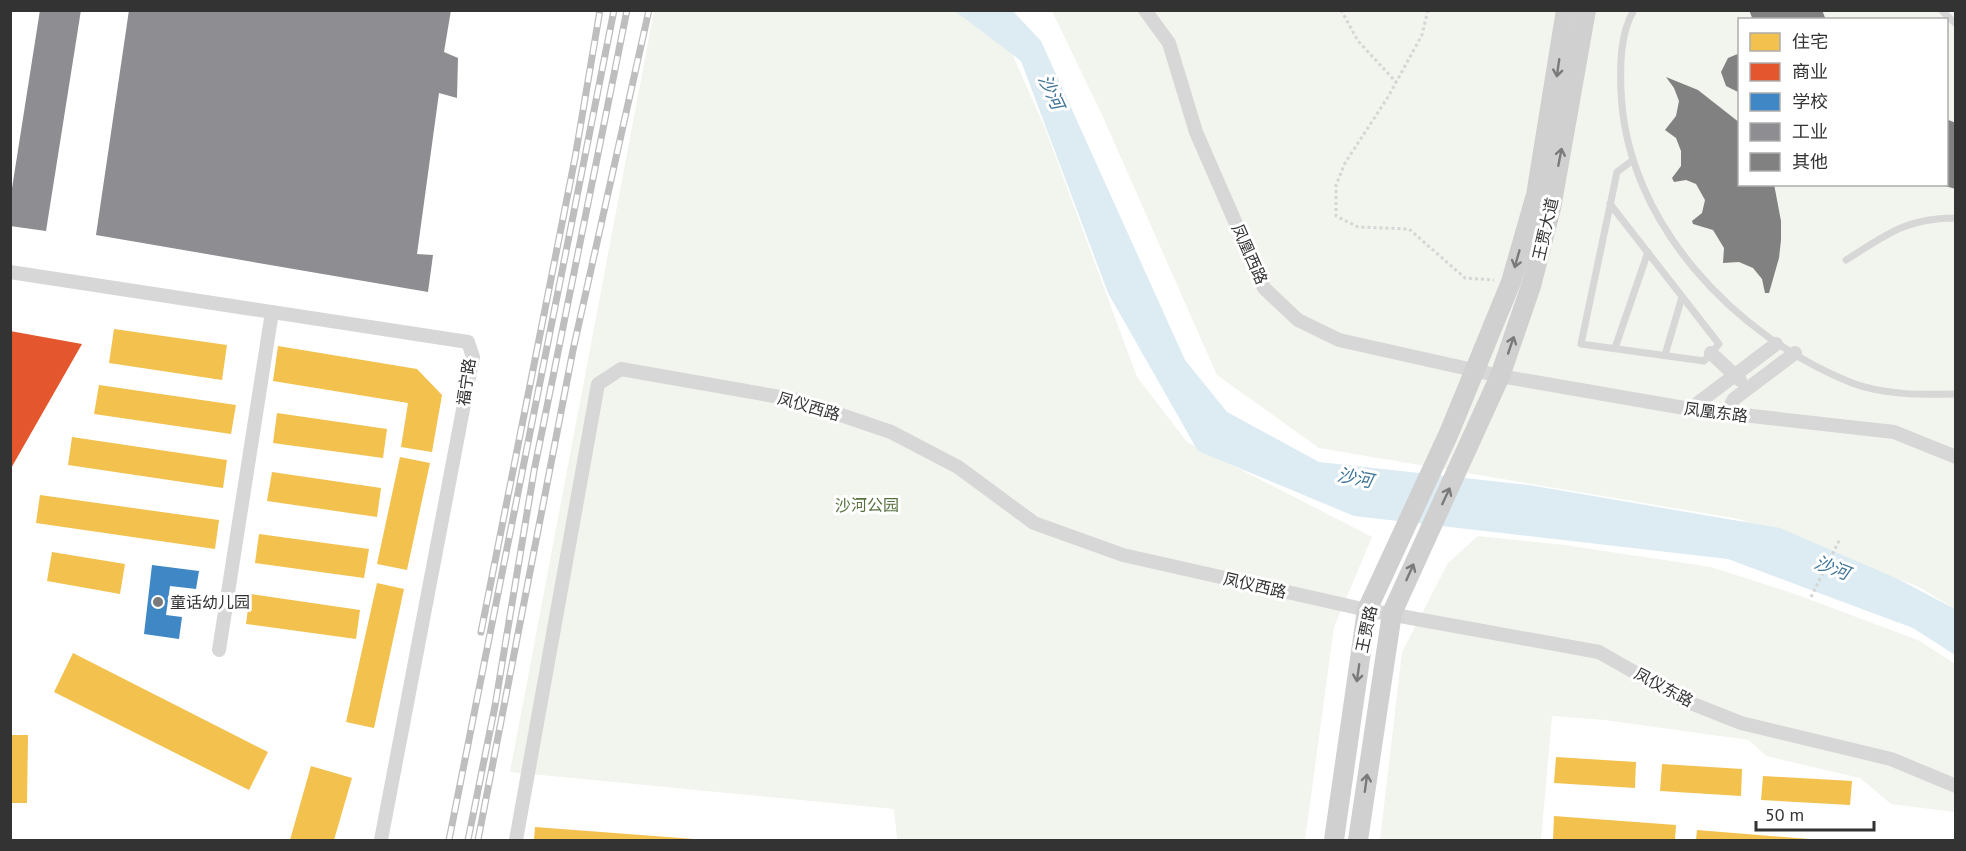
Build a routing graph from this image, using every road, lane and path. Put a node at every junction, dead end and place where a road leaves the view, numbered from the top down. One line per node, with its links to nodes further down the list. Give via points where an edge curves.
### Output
1 (1144, 10): 24 (street, 凤凰西路, via 1169,43 1196,132 1264,288 1298,320 1339,340)
2 (1341, 10): 9 (path, via 1358,41)
3 (1428, 10): 9 (path, via 1422,35)
4 (1566, 10): 16 (main road, 王贾大道, one-way to 16, via 1536,195)
5 (1586, 10): 26 (main road, 王贾大道, one-way to 5, via 1531,286 1551,208)
6 (1634, 10): 10 (lane, via 1620,64 1622,117)
7 (1942, 11): 8 (lane)
8 (1956, 24)
9 (1396, 82): 16 (path, via 1345,163 1336,185 1336,216 1358,227 1409,229 1465,278)
10 (1633, 160): 11 (lane, via 1617,172); 19 (lane, via 1659,216 1687,261 1720,298)
11 (1610, 204): 13 (lane); 20 (lane, via 1581,344)
12 (1956, 218): 14 (lane, via 1932,218 1902,225)
13 (1648, 252): 17 (lane); 20 (lane)
14 (1846, 260)
15 (10, 272): 18 (street, 福宁路)
16 (1511, 282): 24 (main road, 王贾大道)
17 (1682, 297): 21 (lane, via 1719,344); 23 (lane)
18 (272, 312): 38 (street); 40 (street, 福宁路, via 468,342 472,357)
19 (1776, 344): 22 (lane); 25 (street)
20 (1615, 348): 23 (lane)
21 (1711, 353): 23 (lane, via 1704,361); 25 (street)
22 (1795, 353): 27 (street); 28 (lane, via 1853,383 1910,395)
23 (1665, 355)
24 (1474, 369): 26 (street, 凤凰东路); 31 (main road, 王贾大道)
25 (1735, 375): 27 (street); 29 (street)
26 (1500, 376): 29 (street, 凤凰东路); 32 (main road, 王贾大道)
27 (1749, 388): 30 (street, via 1734,399)
28 (1956, 394)
29 (1690, 409): 30 (street, 凤凰东路)
30 (1726, 414): 33 (street, 凤凰东路, via 1894,432)
31 (1449, 433): 36 (main road, 王贾路)
32 (1473, 438): 37 (main road, 王贾路, one-way to 32)
33 (1956, 457)
34 (1840, 539): 35 (path)
35 (1811, 597)
36 (1367, 610): 37 (street, 凤仪东路); 41 (street, 凤仪西路, via 1112,551 1034,522 958,467 891,432 797,400 621,369 598,384); 42 (main road, 王贾路, one-way to 42)
37 (1392, 613): 39 (street, 凤仪东路, via 1599,652 1683,700 1741,723 1891,759); 43 (main road, 王贾路, one-way to 37)
38 (219, 650)
39 (1956, 786)
40 (381, 840)
41 (516, 840)
42 (1334, 840)
43 (1358, 840)

